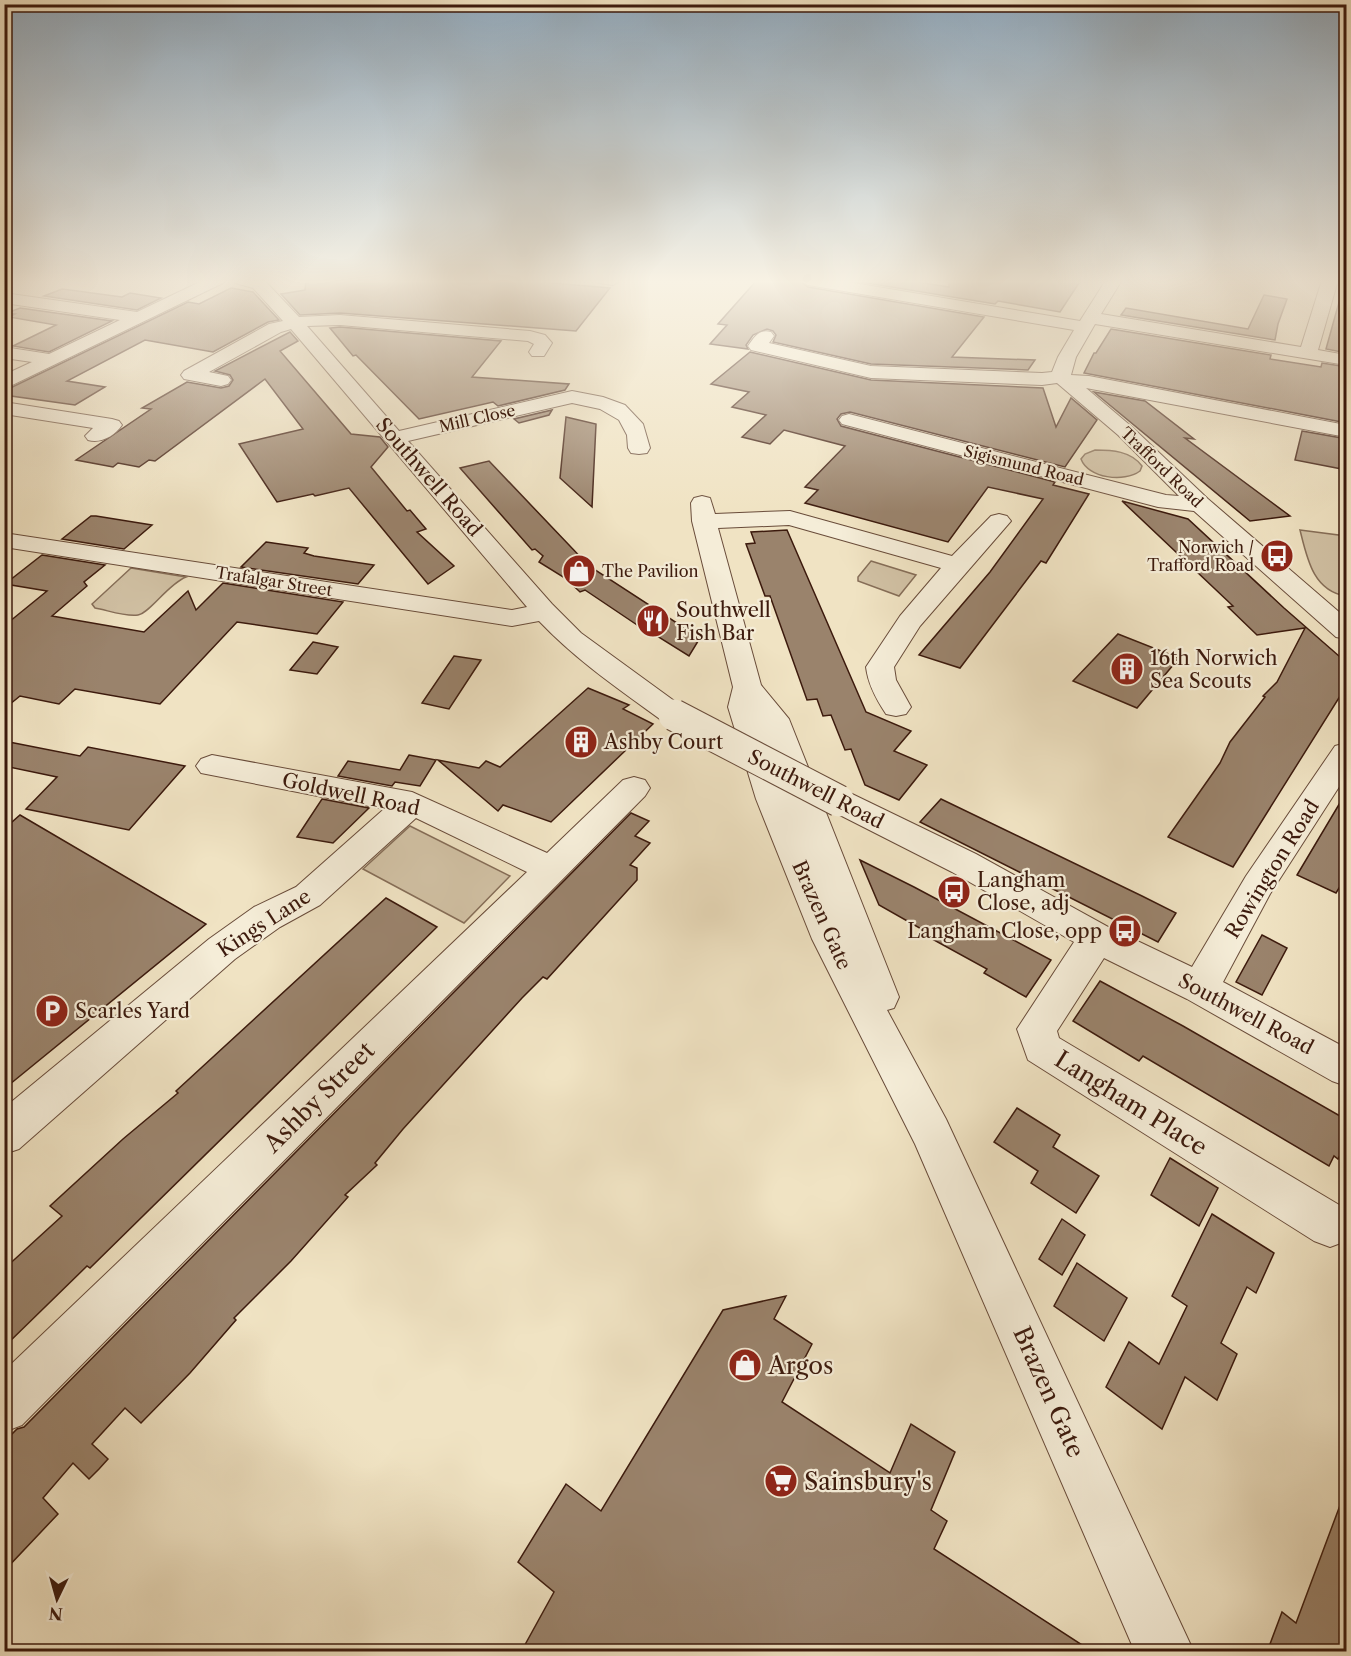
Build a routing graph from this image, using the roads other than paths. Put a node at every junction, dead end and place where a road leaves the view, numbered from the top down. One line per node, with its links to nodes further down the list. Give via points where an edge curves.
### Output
1 (35, 357): 8 (street)
2 (57, 357): 8 (street)
3 (222, 357): 11 (street, via 191,375)
4 (325, 357): 17 (street, Southwell Road)
5 (811, 357): 10 (street, via 871,372)
6 (1067, 357): 10 (street, via 1060,369)
7 (1329, 357): 9 (street)
8 (51, 360): 12 (street)
9 (1347, 360)
10 (1064, 379): 16 (street); 19 (street, Trafford Road)
11 (221, 380)
12 (4, 383)
13 (4, 408): 15 (street)
14 (849, 420): 19 (street, Sigismund Road, via 1166,502)
15 (112, 425)
16 (1347, 431)
17 (394, 438): 18 (street, Mill Close, via 572,397 614,407 628,416 638,432); 23 (street, Southwell Road)
18 (639, 448)
19 (1200, 504): 24 (street, Trafford Road)
20 (999, 520): 22 (street)
21 (4, 540): 23 (street, Trafalgar Street, via 512,618)
22 (957, 565): 25 (street, via 909,622 880,667); 37 (street, Brazen Gate, via 790,518 703,512 747,687 774,719 931,1133)
23 (543, 610): 31 (street, Southwell Road, bridge, via 571,639 674,715 964,863)
24 (1347, 631)
25 (896, 707)
26 (1347, 753): 32 (street, Rowington Road, via 1258,885)
27 (212, 766): 29 (street, Goldwell Road)
28 (634, 789): 30 (street, Ashby Street)
29 (412, 803): 30 (street, Goldwell Road); 34 (street, Kings Lane, via 308,896 267,917 222,949)
30 (550, 869): 36 (street, Ashby Street)
31 (1097, 938): 32 (street, Southwell Road); 35 (street, Langham Place, via 1037,1029 1042,1048)
32 (1200, 988): 33 (street, Southwell Road)
33 (1347, 1068)
34 (4, 1135)
35 (1330, 1225)
36 (4, 1407)
37 (1165, 1652)

